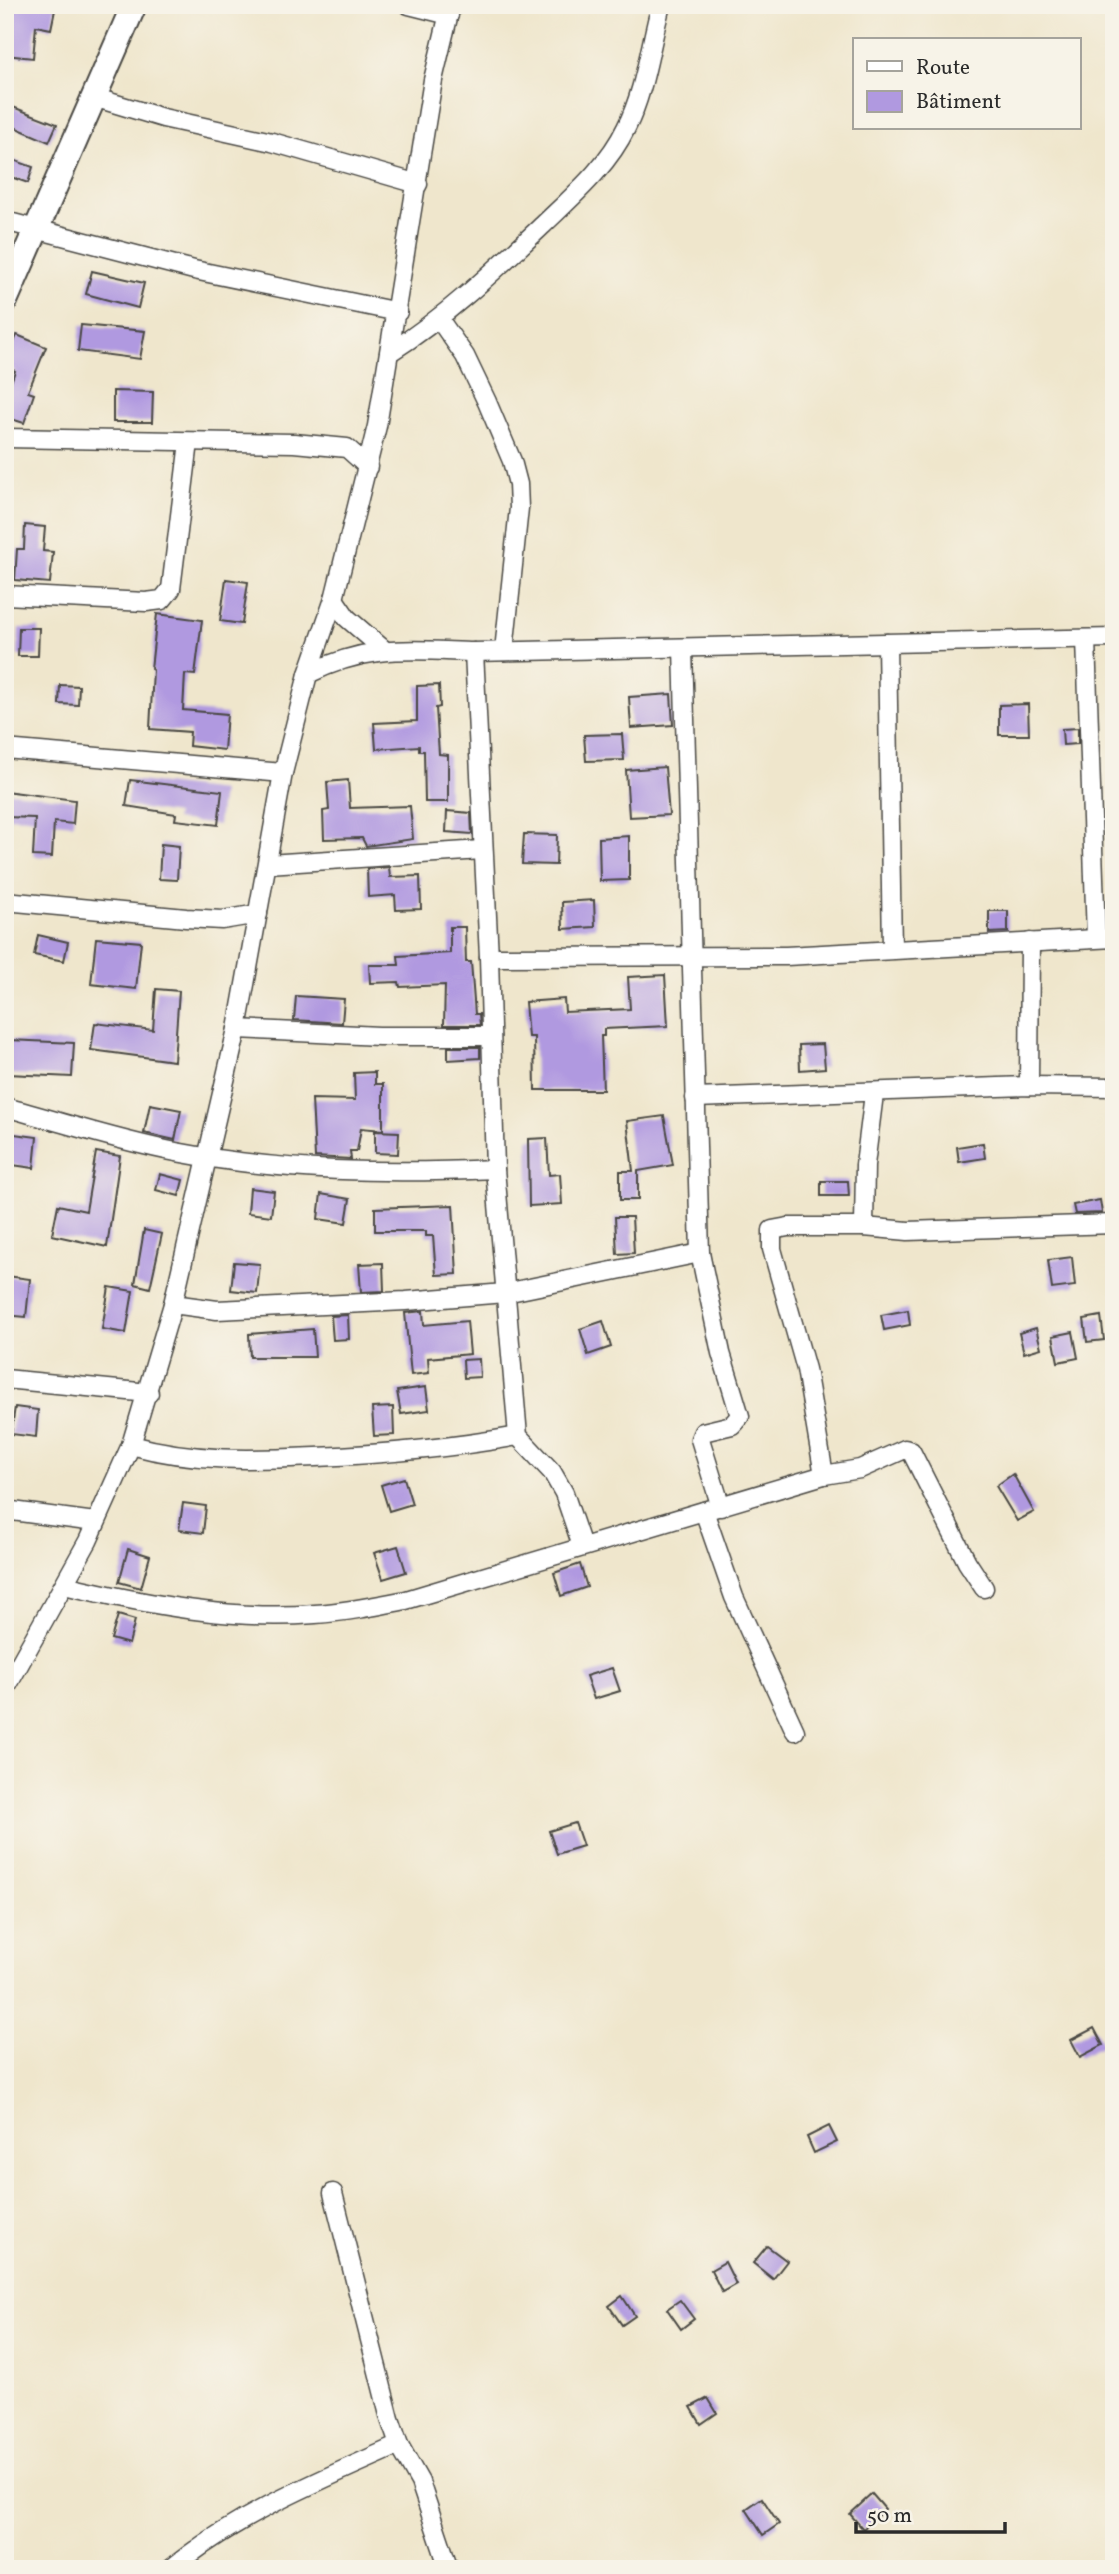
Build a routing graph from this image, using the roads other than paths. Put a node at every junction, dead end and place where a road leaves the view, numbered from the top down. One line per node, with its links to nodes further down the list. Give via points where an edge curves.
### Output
1 (134, 5): 5 (street)
2 (409, 5): 4 (street)
3 (661, 5): 11 (street, via 638,96 626,128 606,160)
4 (450, 10): 6 (street, via 433,80)
5 (93, 97): 6 (street); 8 (street)
6 (418, 184): 10 (street)
7 (5, 221): 8 (street)
8 (35, 230): 9 (street); 10 (street, via 194,270)
9 (5, 301)
10 (398, 312): 12 (street)
11 (439, 319): 12 (street); 26 (street, via 476,377 518,484)
12 (392, 351): 13 (street)
13 (377, 426): 16 (street); 17 (street)
14 (5, 438): 15 (street)
15 (189, 442): 16 (street); 18 (street, via 171,589 162,600 146,603)
16 (347, 448): 17 (street)
17 (368, 467): 19 (street)
18 (5, 595)
19 (334, 599): 24 (street, via 347,618); 27 (street)
20 (1114, 638): 21 (street)
21 (1086, 639): 22 (street); 34 (street)
22 (887, 643): 23 (street); 36 (street)
23 (683, 648): 26 (street); 37 (street)
24 (383, 649): 25 (street); 27 (street)
25 (474, 652): 26 (street); 30 (street)
26 (504, 652)
27 (308, 674): 29 (street)
28 (5, 749): 29 (street)
29 (283, 773): 31 (street)
30 (482, 850): 31 (street); 38 (street)
31 (268, 864): 33 (street)
32 (5, 901): 33 (street, via 186,919)
33 (258, 914): 39 (street)
34 (1105, 938): 35 (street)
35 (1030, 942): 36 (street); 41 (street)
36 (892, 949): 37 (street)
37 (692, 956): 38 (street); 44 (street)
38 (489, 957): 40 (street)
39 (236, 1029): 40 (street); 46 (street)
40 (491, 1036): 47 (street)
41 (1029, 1086): 42 (street); 43 (street)
42 (1114, 1087)
43 (874, 1094): 44 (street); 49 (street, via 865,1165)
44 (695, 1098): 50 (street)
45 (5, 1107): 46 (street, via 137,1144)
46 (207, 1157): 47 (street, via 363,1171); 52 (street)
47 (495, 1168): 51 (street)
48 (1114, 1224): 49 (street, via 908,1231)
49 (864, 1227): 57 (street, via 778,1228 770,1238 806,1369)
50 (699, 1253): 51 (street); 58 (street, via 740,1416 732,1425 706,1430 700,1438)
51 (505, 1293): 52 (street, via 231,1309); 55 (street)
52 (173, 1304): 54 (street)
53 (5, 1379): 54 (street)
54 (149, 1393): 56 (street)
55 (518, 1436): 56 (street, via 408,1453 240,1461 164,1454); 61 (street, via 552,1472)
56 (131, 1445): 60 (street)
57 (824, 1475): 58 (street); 63 (street, via 860,1469 902,1450 911,1451)
58 (712, 1509): 61 (street); 65 (street, via 734,1597)
59 (5, 1510): 60 (street)
60 (95, 1522): 62 (street)
61 (582, 1546): 62 (street, via 406,1600 314,1614 157,1604)
62 (64, 1585): 64 (street)
63 (984, 1588)
64 (5, 1690)
65 (795, 1731)
66 (333, 2193): 67 (street)
67 (399, 2445): 68 (street, via 242,2521); 69 (street, via 420,2482)
68 (171, 2569)
69 (449, 2569)

